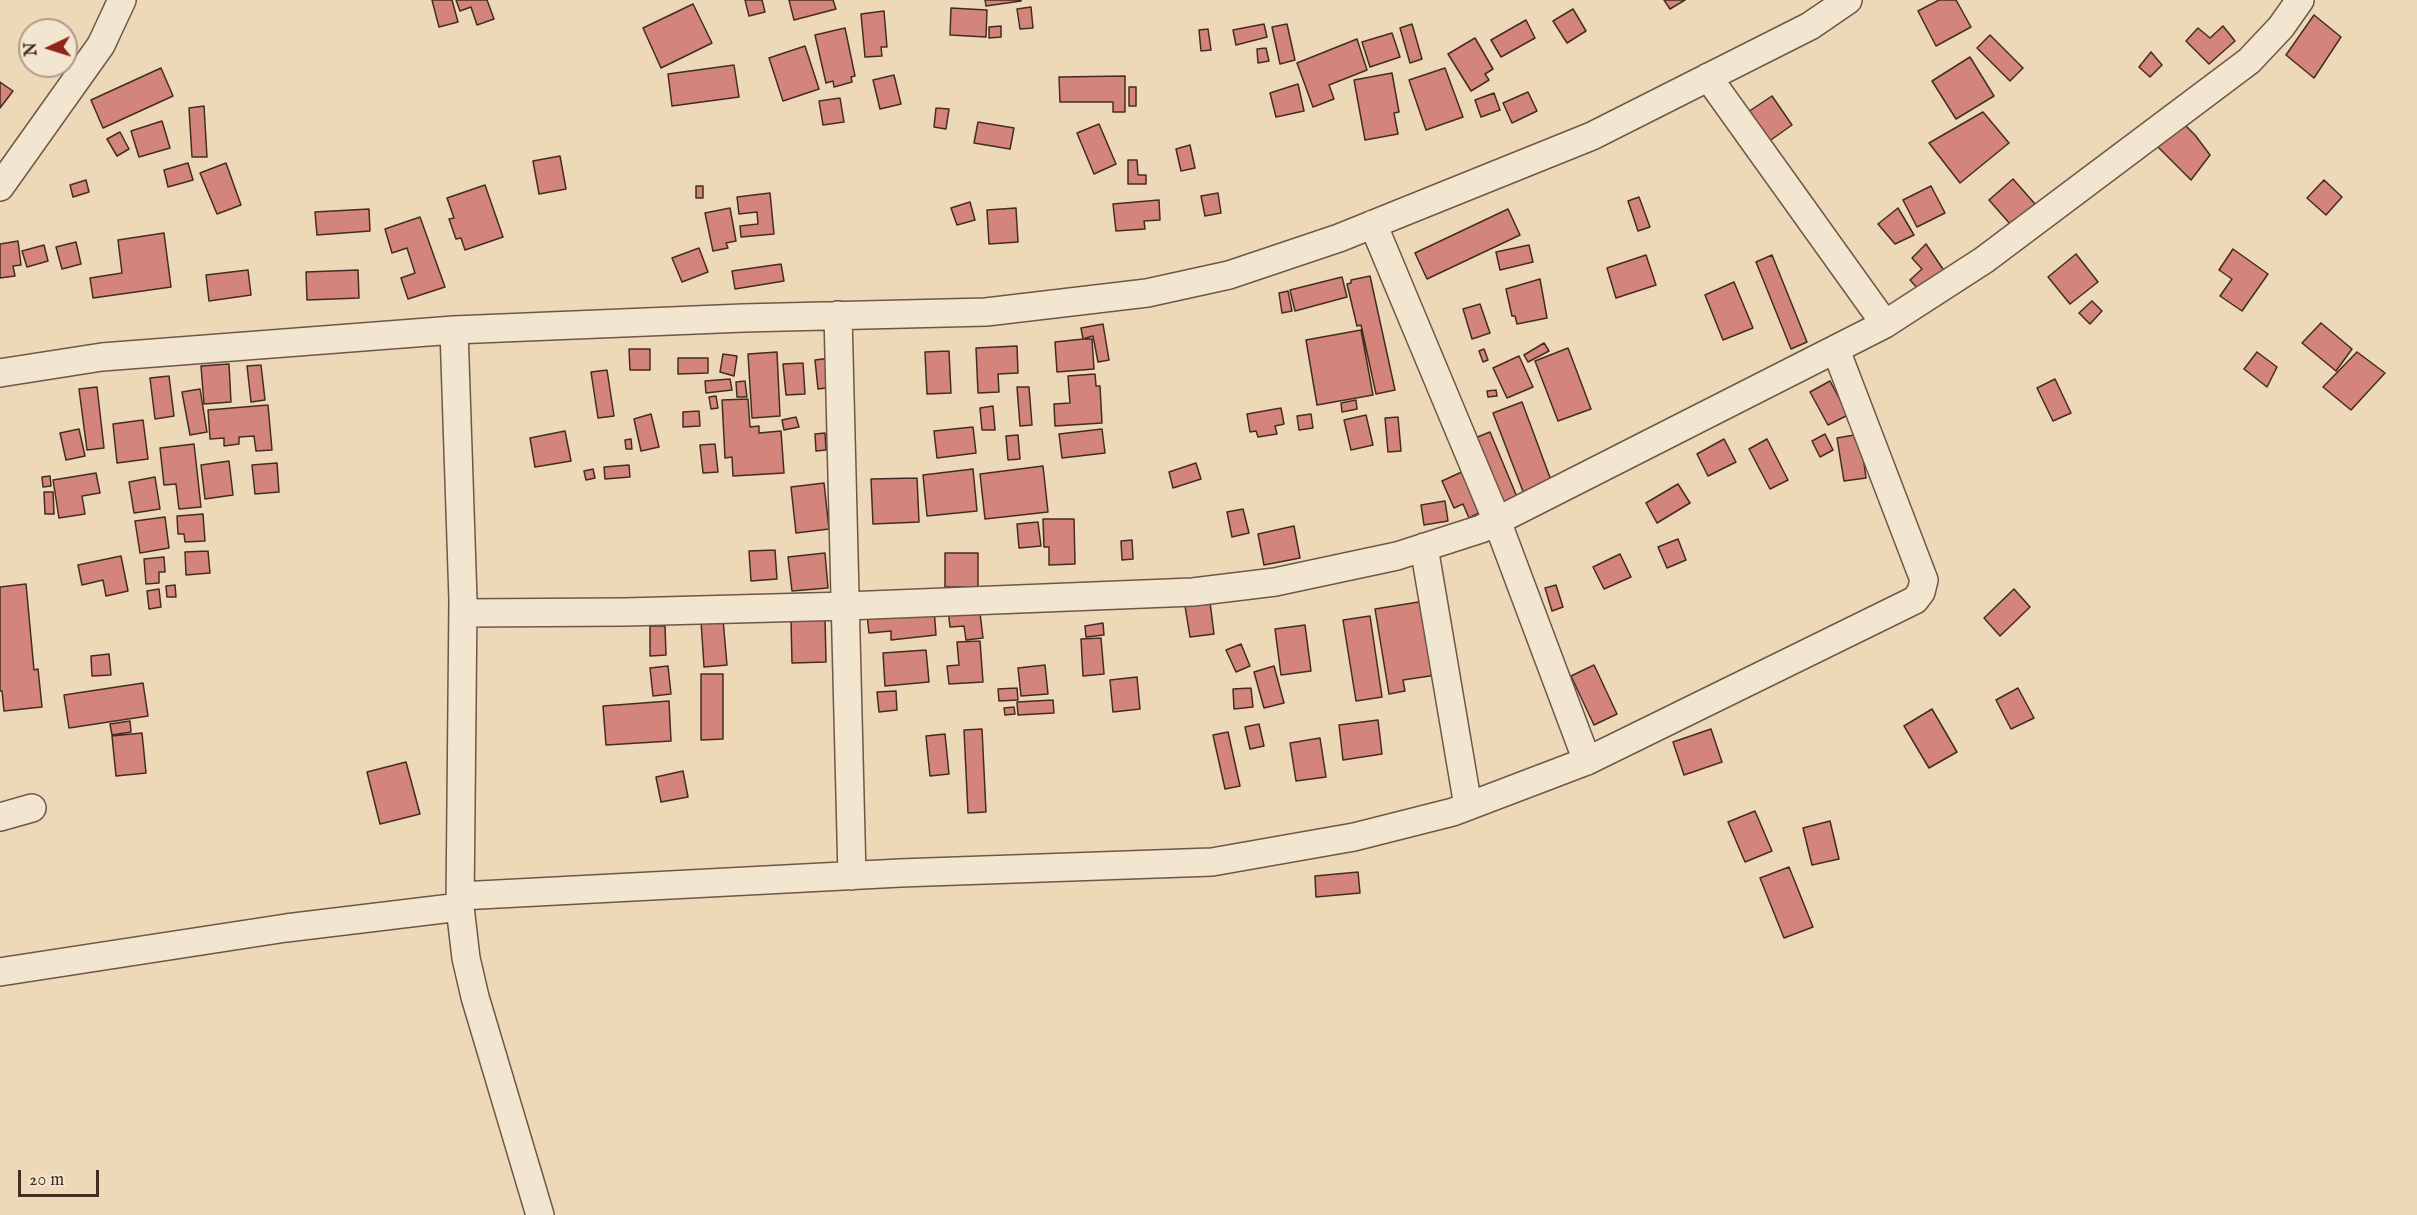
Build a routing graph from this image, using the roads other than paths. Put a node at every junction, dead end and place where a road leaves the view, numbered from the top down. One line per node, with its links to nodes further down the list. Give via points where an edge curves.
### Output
1 (122, 0): 5 (street, via 101,45)
2 (1848, 0): 4 (street, via 1810,26)
3 (2300, 0): 8 (street, via 2249,61 1984,260)
4 (1708, 77): 6 (street, via 1592,136); 8 (street)
5 (0, 188)
6 (1373, 224): 7 (street, via 1229,275 1147,292 986,312); 12 (street)
7 (838, 315): 9 (street); 14 (street)
8 (1886, 324): 10 (street)
9 (454, 330): 11 (street, via 102,357); 15 (street)
10 (1836, 350): 12 (street); 16 (street, via 1924,580 1921,592 1904,606)
11 (0, 373)
12 (1497, 521): 13 (street); 16 (street)
13 (1424, 547): 14 (street, via 1275,582 1193,592); 17 (street)
14 (846, 606): 15 (street); 20 (street)
15 (463, 613): 21 (street)
16 (1587, 761): 17 (street)
17 (1468, 807): 20 (street, via 1354,837 1212,862)
18 (32, 808): 19 (street)
19 (0, 817)
20 (852, 876): 21 (street)
21 (460, 902): 22 (street); 23 (street, via 474,997)
22 (0, 972)
23 (540, 1215)

